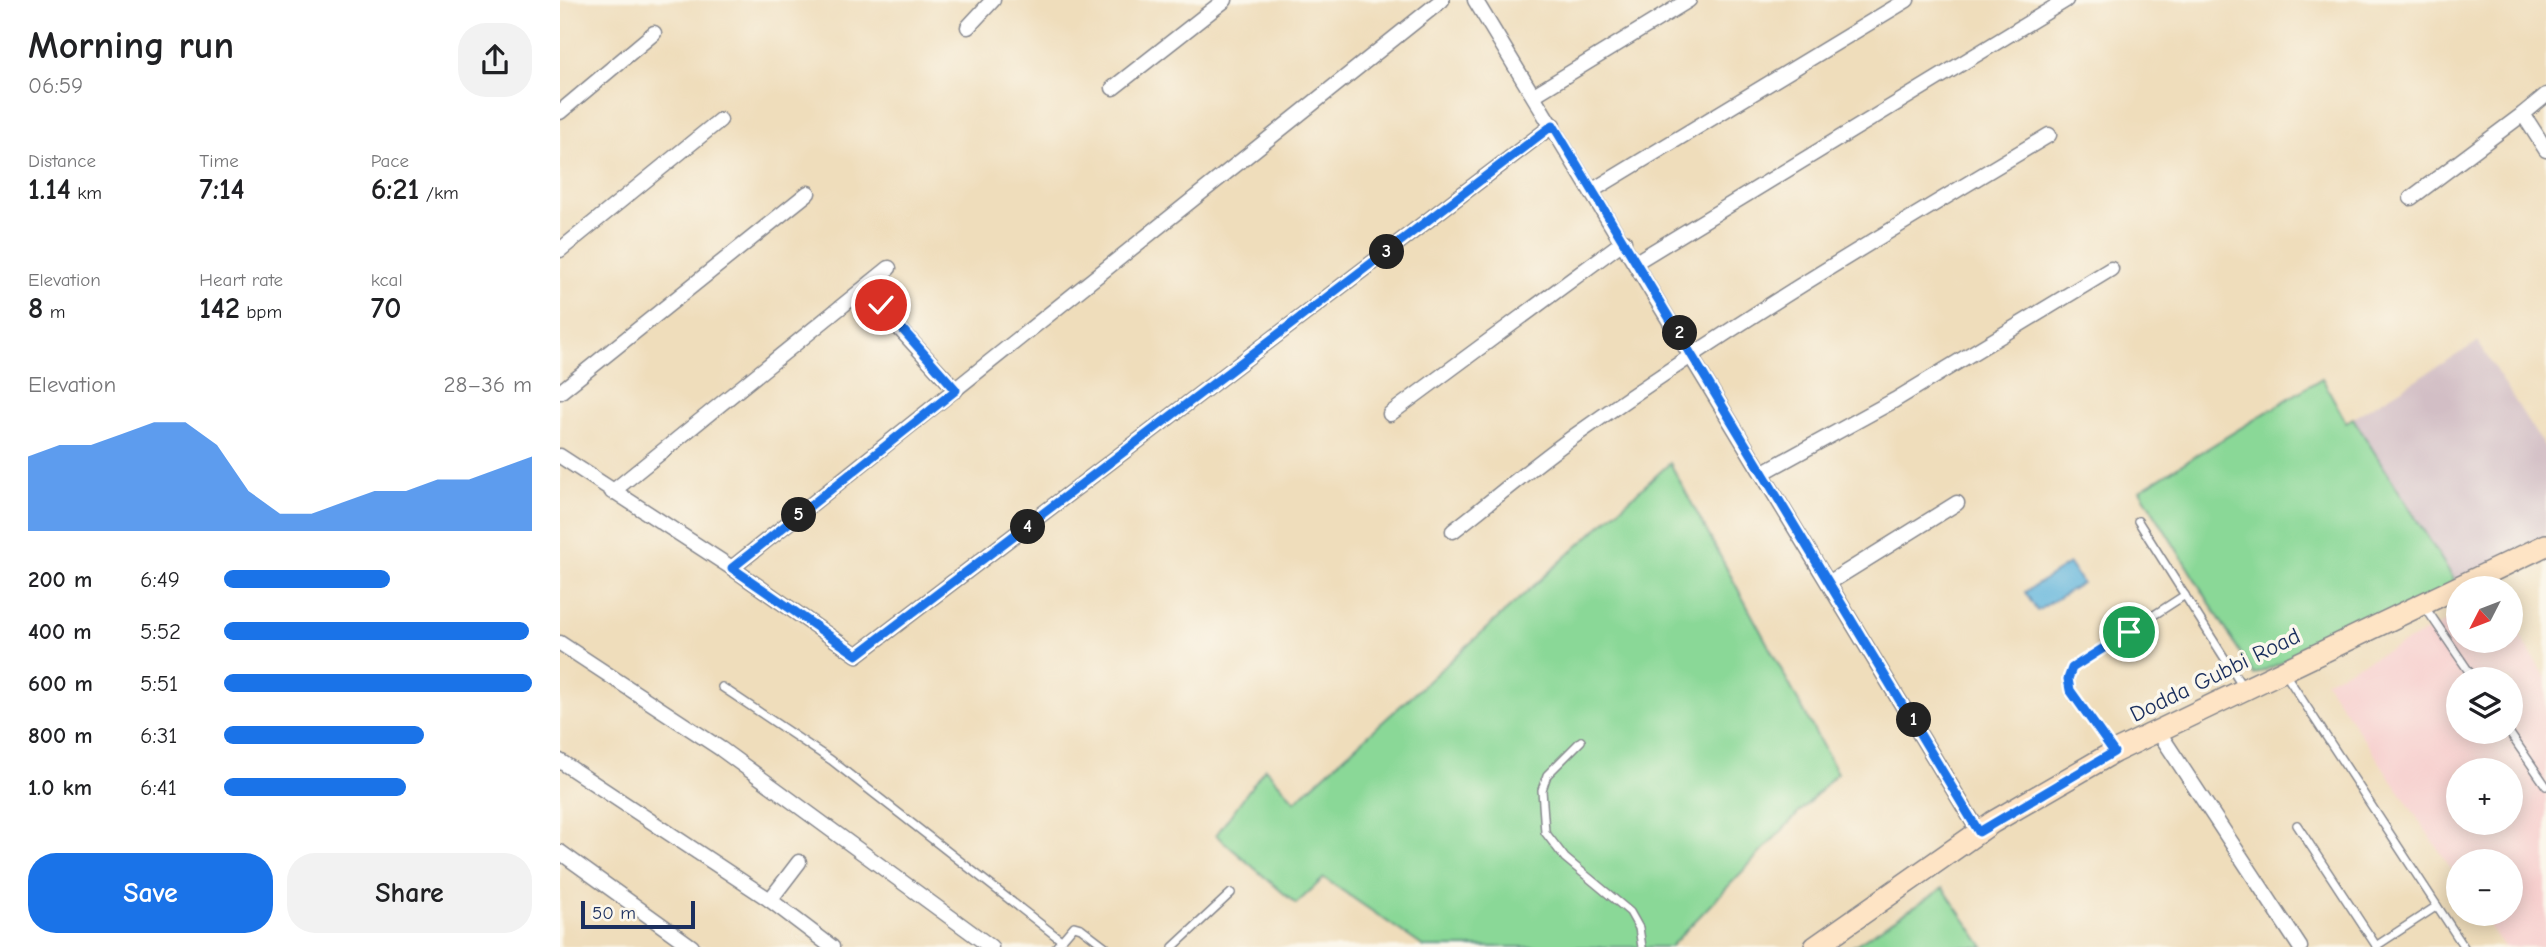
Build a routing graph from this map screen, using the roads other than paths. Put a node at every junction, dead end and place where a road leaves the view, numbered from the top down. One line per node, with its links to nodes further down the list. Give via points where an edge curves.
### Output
1 (993, 0): 8 (street)
2 (1225, 0): 10 (street)
3 (1442, 0): 29 (street)
4 (1475, 0): 11 (street)
5 (1689, 0): 11 (street)
6 (1908, 0): 19 (street)
7 (2066, 0): 24 (street)
8 (968, 27)
9 (654, 33): 13 (street)
10 (1113, 89)
11 (1534, 95): 16 (street)
12 (2546, 96): 14 (street)
13 (560, 112)
14 (2523, 114): 18 (street); 21 (street)
15 (720, 120): 23 (street)
16 (1553, 125): 19 (street); 39 (street, via 864,653 847,651)
17 (2049, 135): 28 (street)
18 (2546, 150)
19 (1593, 190): 22 (street)
20 (808, 193): 30 (street)
21 (2411, 198)
22 (1624, 242): 24 (street); 31 (street)
23 (560, 250)
24 (1636, 262): 28 (street)
25 (889, 268): 27 (street)
26 (2111, 269): 33 (street, via 1895,400)
27 (871, 283): 29 (street, via 889,317); 34 (street)
28 (1693, 355): 33 (street); 37 (street, via 1581,431)
29 (956, 390): 39 (street)
30 (560, 392)
31 (1390, 414)
32 (560, 456): 34 (street)
33 (1763, 472): 40 (street)
34 (612, 492): 39 (street)
35 (1957, 503): 40 (street)
36 (2138, 521): 41 (lane)
37 (1453, 531)
38 (2546, 545): 42 (main road, Dodda Gubbi Road)
39 (732, 568)
40 (1830, 582): 55 (street)
41 (2185, 596): 47 (lane); 51 (lane, via 2072,668 2070,690)
42 (2423, 604): 44 (lane); 45 (main road, Dodda Gubbi Road)
43 (560, 643): 65 (street, via 721,749)
44 (2465, 667)
45 (2284, 671): 47 (main road, Dodda Gubbi Road); 60 (lane)
46 (722, 687): 61 (lane, via 831,760)
47 (2245, 690): 48 (main road, Dodda Gubbi Road)
48 (2158, 731): 51 (main road, Dodda Gubbi Road); 71 (street)
49 (1581, 741): 69 (lane, via 1547,775 1542,790 1545,832 1565,858 1630,912)
50 (2517, 744): 53 (lane)
51 (2114, 752): 55 (main road, Dodda Gubbi Road)
52 (560, 761): 59 (street)
53 (2546, 786)
54 (2297, 825): 62 (lane)
55 (1979, 832): 70 (main road, Dodda Gubbi Road)
56 (560, 852): 63 (street)
57 (799, 862): 59 (street)
58 (1231, 893): 68 (lane)
59 (770, 900): 64 (street)
60 (2437, 906): 62 (lane); 72 (lane)
61 (1061, 940): 66 (lane); 67 (lane, via 1074,926)
62 (2377, 946)
63 (692, 947)
64 (832, 947)
65 (991, 947)
66 (1056, 947)
67 (1106, 947)
68 (1172, 947)
69 (1642, 947)
70 (1815, 947)
71 (2300, 947)
72 (2464, 947)

